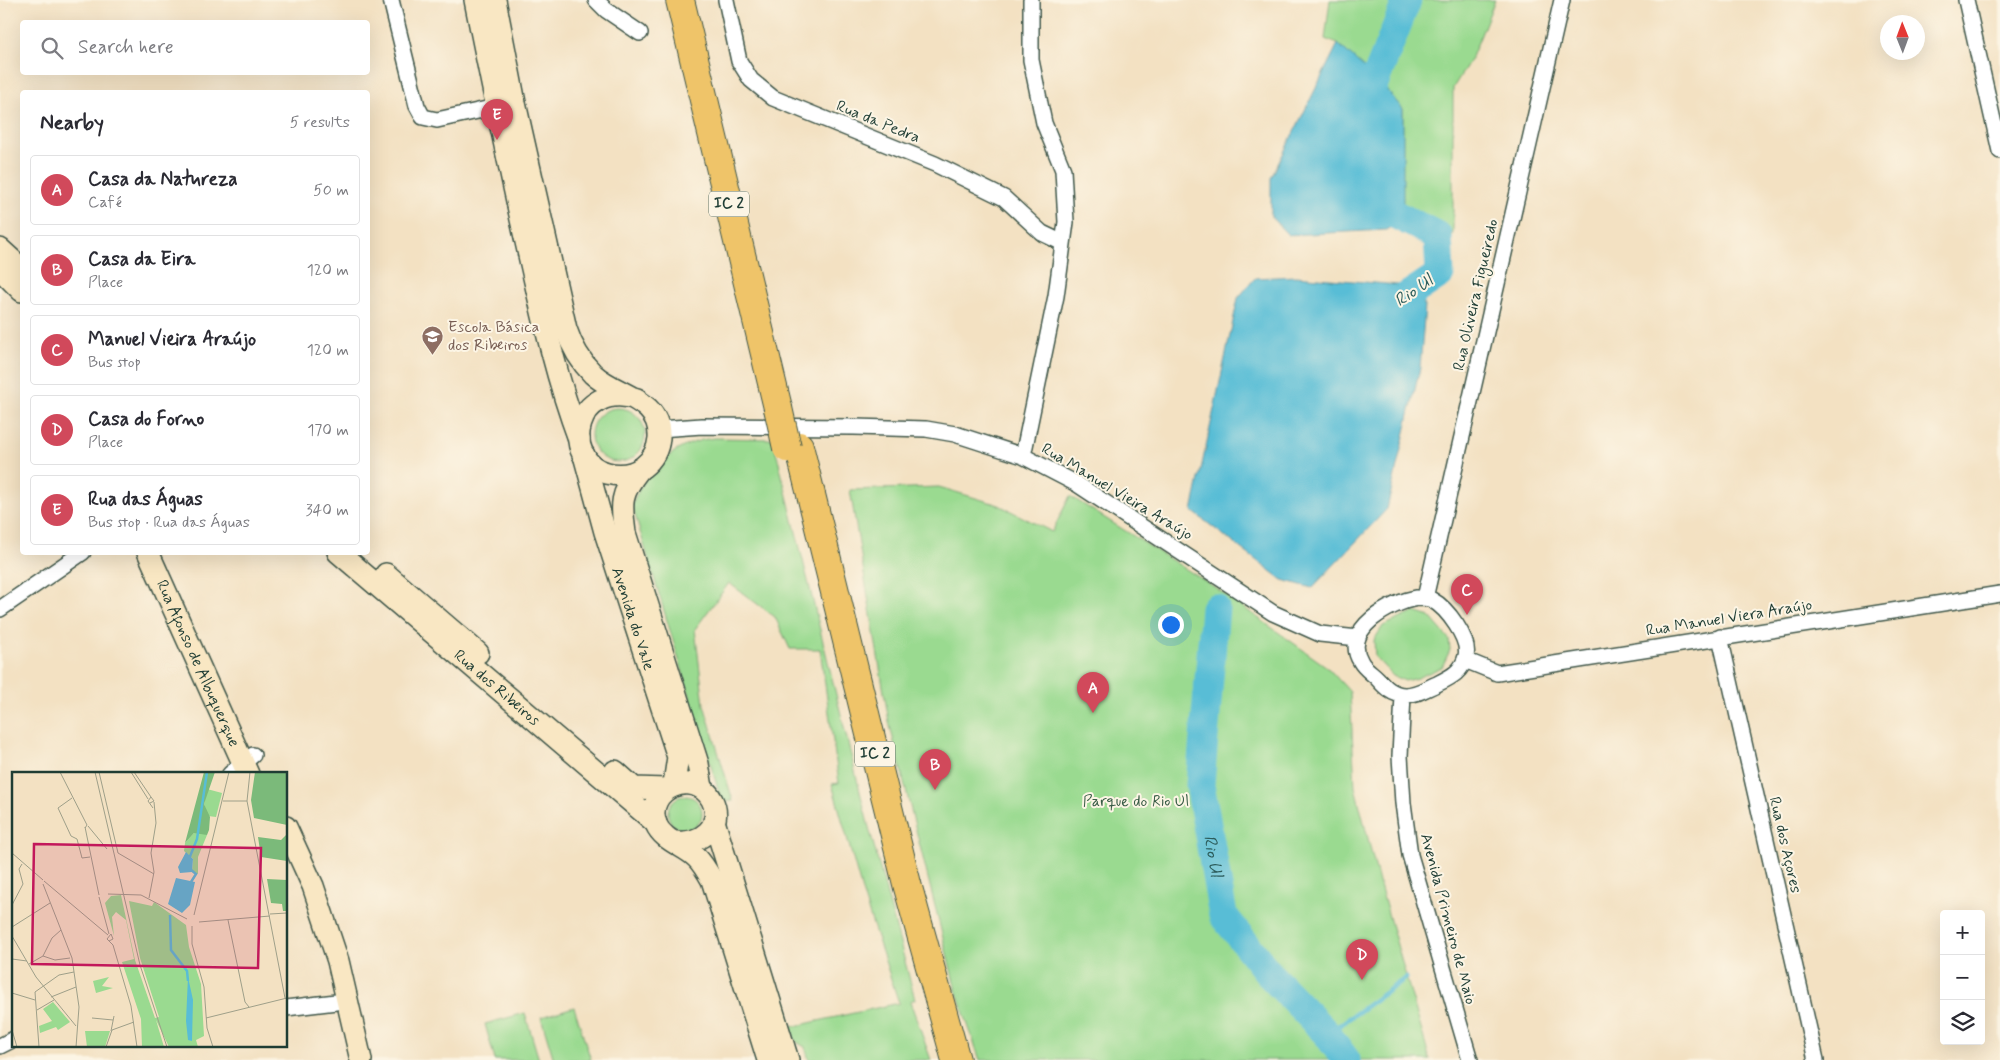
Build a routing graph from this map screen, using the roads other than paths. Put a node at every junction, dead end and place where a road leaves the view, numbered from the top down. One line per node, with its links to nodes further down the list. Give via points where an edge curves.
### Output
1 (391, 0): 12 (street, via 417,106 423,116 437,120)
2 (475, 0): 12 (main road, Avenida do Vale)
3 (495, 0): 19 (main road, via 515,103 571,346 580,360 605,384)
4 (596, 0): 11 (street)
5 (680, 0): 20 (highway, IC 2)
6 (695, 0): 20 (highway, IC 2)
7 (726, 0): 14 (street, Rua da Pedra, via 739,61 751,80 773,98 935,164 1004,198 1042,233)
8 (1030, 0): 14 (street, via 1031,60 1044,123 1063,170 1066,213)
9 (1562, 0): 32 (street, Rua Oliveira Figueiredo)
10 (1966, 0): 13 (street)
11 (640, 33)
12 (496, 107): 22 (main road, Avenida do Vale, via 546,333)
13 (2000, 151)
14 (1062, 242): 24 (street, via 1056,296)
15 (0, 249): 16 (main road)
16 (20, 267)
17 (0, 269): 18 (main road)
18 (20, 289)
19 (637, 399): 21 (main road, via 651,412); 22 (main road, via 613,395 591,406 579,427)
20 (784, 408): 23 (highway, IC 2, bridge)
21 (659, 429): 24 (street, Rua Manuel Vieira Araújo, via 727,426 926,429 955,434); 25 (main road, via 655,452)
22 (581, 447): 25 (main road, via 597,468 614,475); 39 (main road, Avenida do Vale, via 678,757)
23 (793, 447): 54 (highway, IC 2, via 895,886); 55 (highway, IC 2)
24 (1023, 456): 35 (street, Rua Manuel Vieira Araújo, via 1077,484 1273,613 1320,634)
25 (639, 470): 40 (main road, Avenida do Vale, via 625,487 621,506 625,532 698,764)
26 (79, 555): 33 (street)
27 (149, 555): 38 (main road, Rua Afonso de Albuquerque)
28 (162, 555): 38 (main road, Rua Afonso de Albuquerque)
29 (342, 555): 42 (main road, Rua dos Ribeiros)
30 (362, 555): 39 (main road, Rua dos Ribeiros, via 634,788)
31 (2000, 594): 34 (street, Rua Manuel Viera Araújo)
32 (1425, 598): 35 (street, via 1410,599 1371,617); 36 (street, via 1439,605 1465,636)
33 (0, 609)
34 (1720, 637): 36 (street, Rua Manuel Viera Araújo, via 1497,673); 57 (street, Rua dos Açores)
35 (1358, 638): 37 (street, via 1360,661 1386,688)
36 (1465, 660): 37 (street, via 1455,675 1420,692)
37 (1403, 695): 56 (street, Avenida Primeiro de Maio, via 1400,756 1410,856)
38 (247, 768)
39 (670, 787): 40 (main road, via 684,782); 42 (main road, Avenida do Vale, via 656,805)
40 (702, 788): 41 (main road, Avenida do Vale, via 714,802)
41 (714, 822): 44 (main road, via 700,839); 53 (main road, Avenida do Vale)
42 (656, 823): 44 (main road, via 668,838)
43 (288, 831): 51 (main road, via 313,886 338,960)
44 (676, 842): 52 (main road, via 698,858 712,880)
45 (288, 862): 46 (main road, via 305,900)
46 (336, 1002): 47 (street); 50 (main road)
47 (288, 1008)
48 (12, 1040): 49 (street)
49 (0, 1046)
50 (348, 1060)
51 (361, 1060)
52 (768, 1060)
53 (788, 1060)
54 (943, 1060)
55 (956, 1060)
56 (1470, 1060)
57 (1816, 1060)

